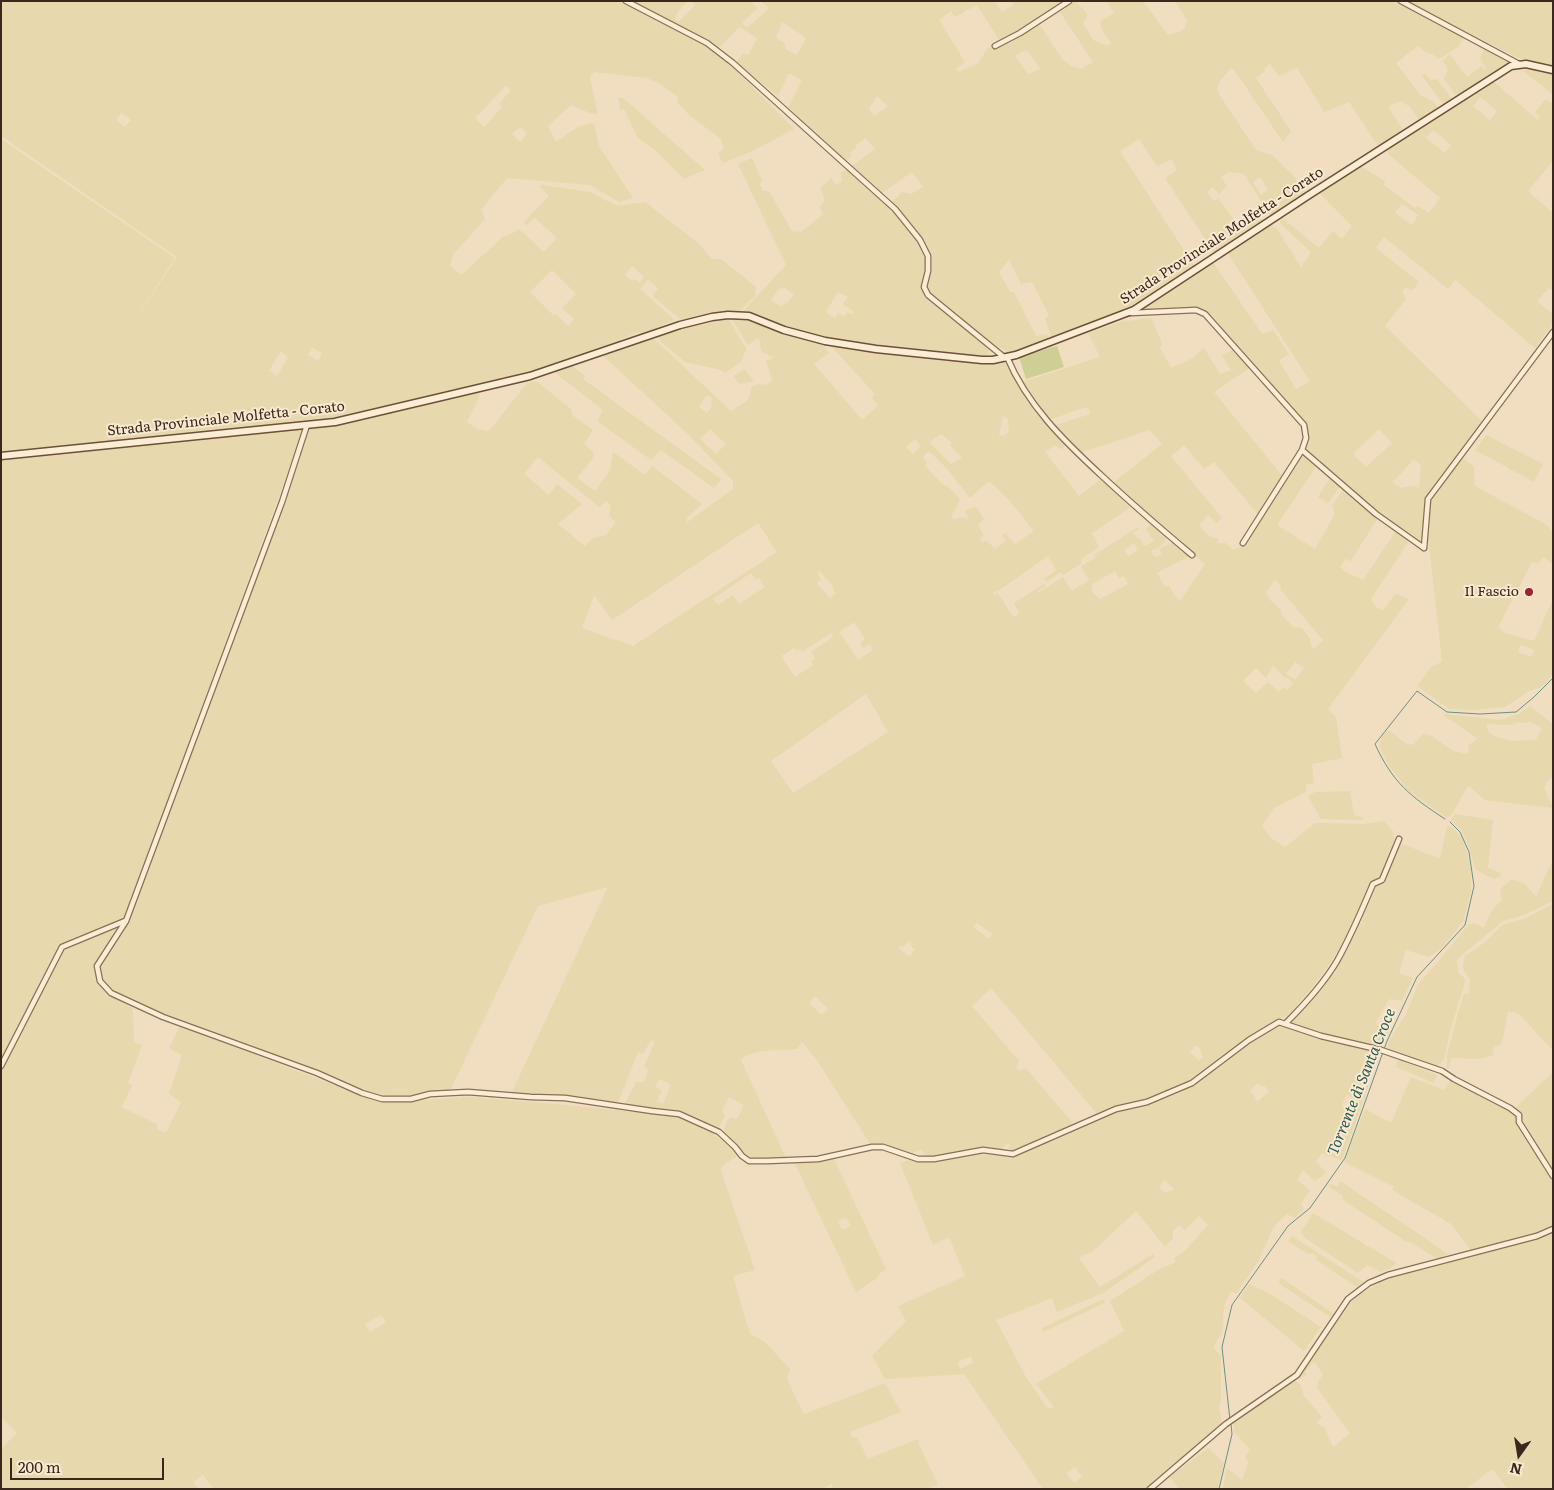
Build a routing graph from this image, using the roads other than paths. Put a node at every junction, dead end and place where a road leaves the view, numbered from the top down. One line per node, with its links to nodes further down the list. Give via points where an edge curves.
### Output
1 (626, 1): 9 (street, via 707,44 734,63 895,209 920,240 928,256 924,287 928,295)
2 (1069, 1): 4 (street)
3 (1401, 1): 5 (street)
4 (995, 46)
5 (1519, 64): 6 (street); 7 (street, Strada Provinciale Molfetta - Corato, via 1502,71)
6 (1553, 70)
7 (1125, 314): 9 (street, Strada Provinciale Molfetta - Corato); 11 (street, via 1196,310 1205,314 1304,425 1306,438)
8 (1553, 332): 11 (street, via 1428,499 1424,548 1376,514)
9 (1006, 357): 10 (street, Strada Provinciale Molfetta - Corato, via 982,360 876,349 825,341 749,316 728,315 680,325 523,378 335,422); 14 (street, via 1048,423 1133,505)
10 (307, 425): 12 (street, Strada Provinciale Molfetta - Corato); 16 (street)
11 (1302, 450): 13 (street)
12 (1, 456)
13 (1243, 543)
14 (1192, 555)
15 (1399, 839): 17 (street, via 1382,880 1373,884 1336,963)
16 (126, 921): 17 (street, via 97,966 100,981 111,992 163,1017 382,1099 478,1093 565,1098 679,1114 719,1132 749,1161 818,1159 872,1147 934,1159 983,1150 1013,1154 1116,1109 1147,1102 1192,1083 1249,1040 1279,1022); 18 (street, via 62,946)
17 (1286, 1024): 19 (street, via 1320,1036 1381,1050 1442,1071 1519,1115 1519,1122)
18 (1, 1066)
19 (1553, 1176)
20 (1553, 1229): 21 (street, via 1369,1283 1348,1299 1297,1375 1226,1424)
21 (1150, 1489)

